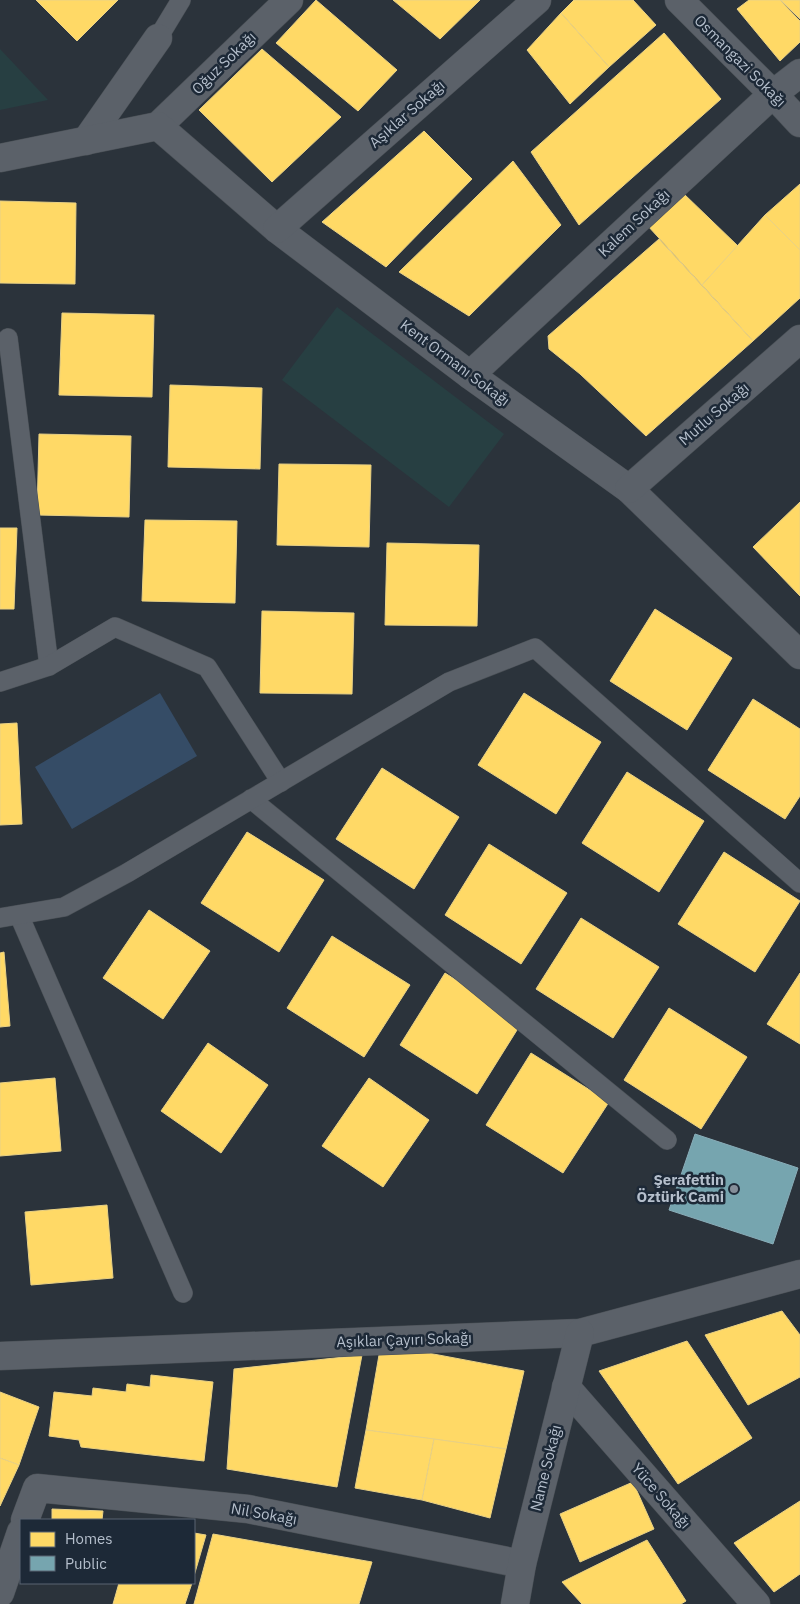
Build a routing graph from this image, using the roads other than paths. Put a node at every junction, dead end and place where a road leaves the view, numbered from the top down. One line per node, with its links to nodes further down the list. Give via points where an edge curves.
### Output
1 (182, 0): 5 (lane)
2 (289, 0): 9 (street, Oğuz Sokağı)
3 (536, 0): 12 (street, Aşıklar Sokağı)
4 (679, 0): 7 (street, Osmangazi Sokağı)
5 (158, 38): 10 (street)
6 (800, 73): 7 (street, Kalem Sokağı)
7 (774, 94): 8 (street, Osmangazi Sokağı); 15 (street, Kalem Sokağı)
8 (800, 123)
9 (158, 126): 10 (street); 12 (street, Kent Ormanı Sokağı)
10 (86, 141): 11 (street)
11 (0, 158)
12 (277, 228): 15 (street, Kent Ormanı Sokağı)
13 (8, 338): 18 (lane)
14 (800, 338): 16 (street, Mutlu Sokağı)
15 (470, 375): 16 (street, Kent Ormanı Sokağı)
16 (629, 490): 17 (street, Kent Ormanı Sokağı)
17 (800, 655)
18 (49, 666): 19 (lane); 20 (lane, via 115,627 207,667)
19 (0, 682)
20 (281, 782): 21 (lane); 22 (lane, via 449,682 535,648)
21 (251, 799): 23 (lane, via 64,907); 25 (lane)
22 (800, 883)
23 (19, 915): 24 (lane); 27 (lane)
24 (0, 918)
25 (667, 1140)
26 (796, 1283): 28 (street, Aşıklar Çayırı Sokağı)
27 (183, 1293)
28 (580, 1333): 29 (street, Aşıklar Çayırı Sokağı); 30 (street, Name Sokağı)
29 (0, 1356)
30 (566, 1387): 33 (street, Name Sokağı); 36 (street, Yüce Sokağı)
31 (25, 1519): 33 (street, Nil Sokağı, via 37,1488 248,1509)
32 (20, 1535): 34 (street)
33 (522, 1564): 35 (street, Name Sokağı)
34 (0, 1593)
35 (515, 1604)
36 (756, 1604)

